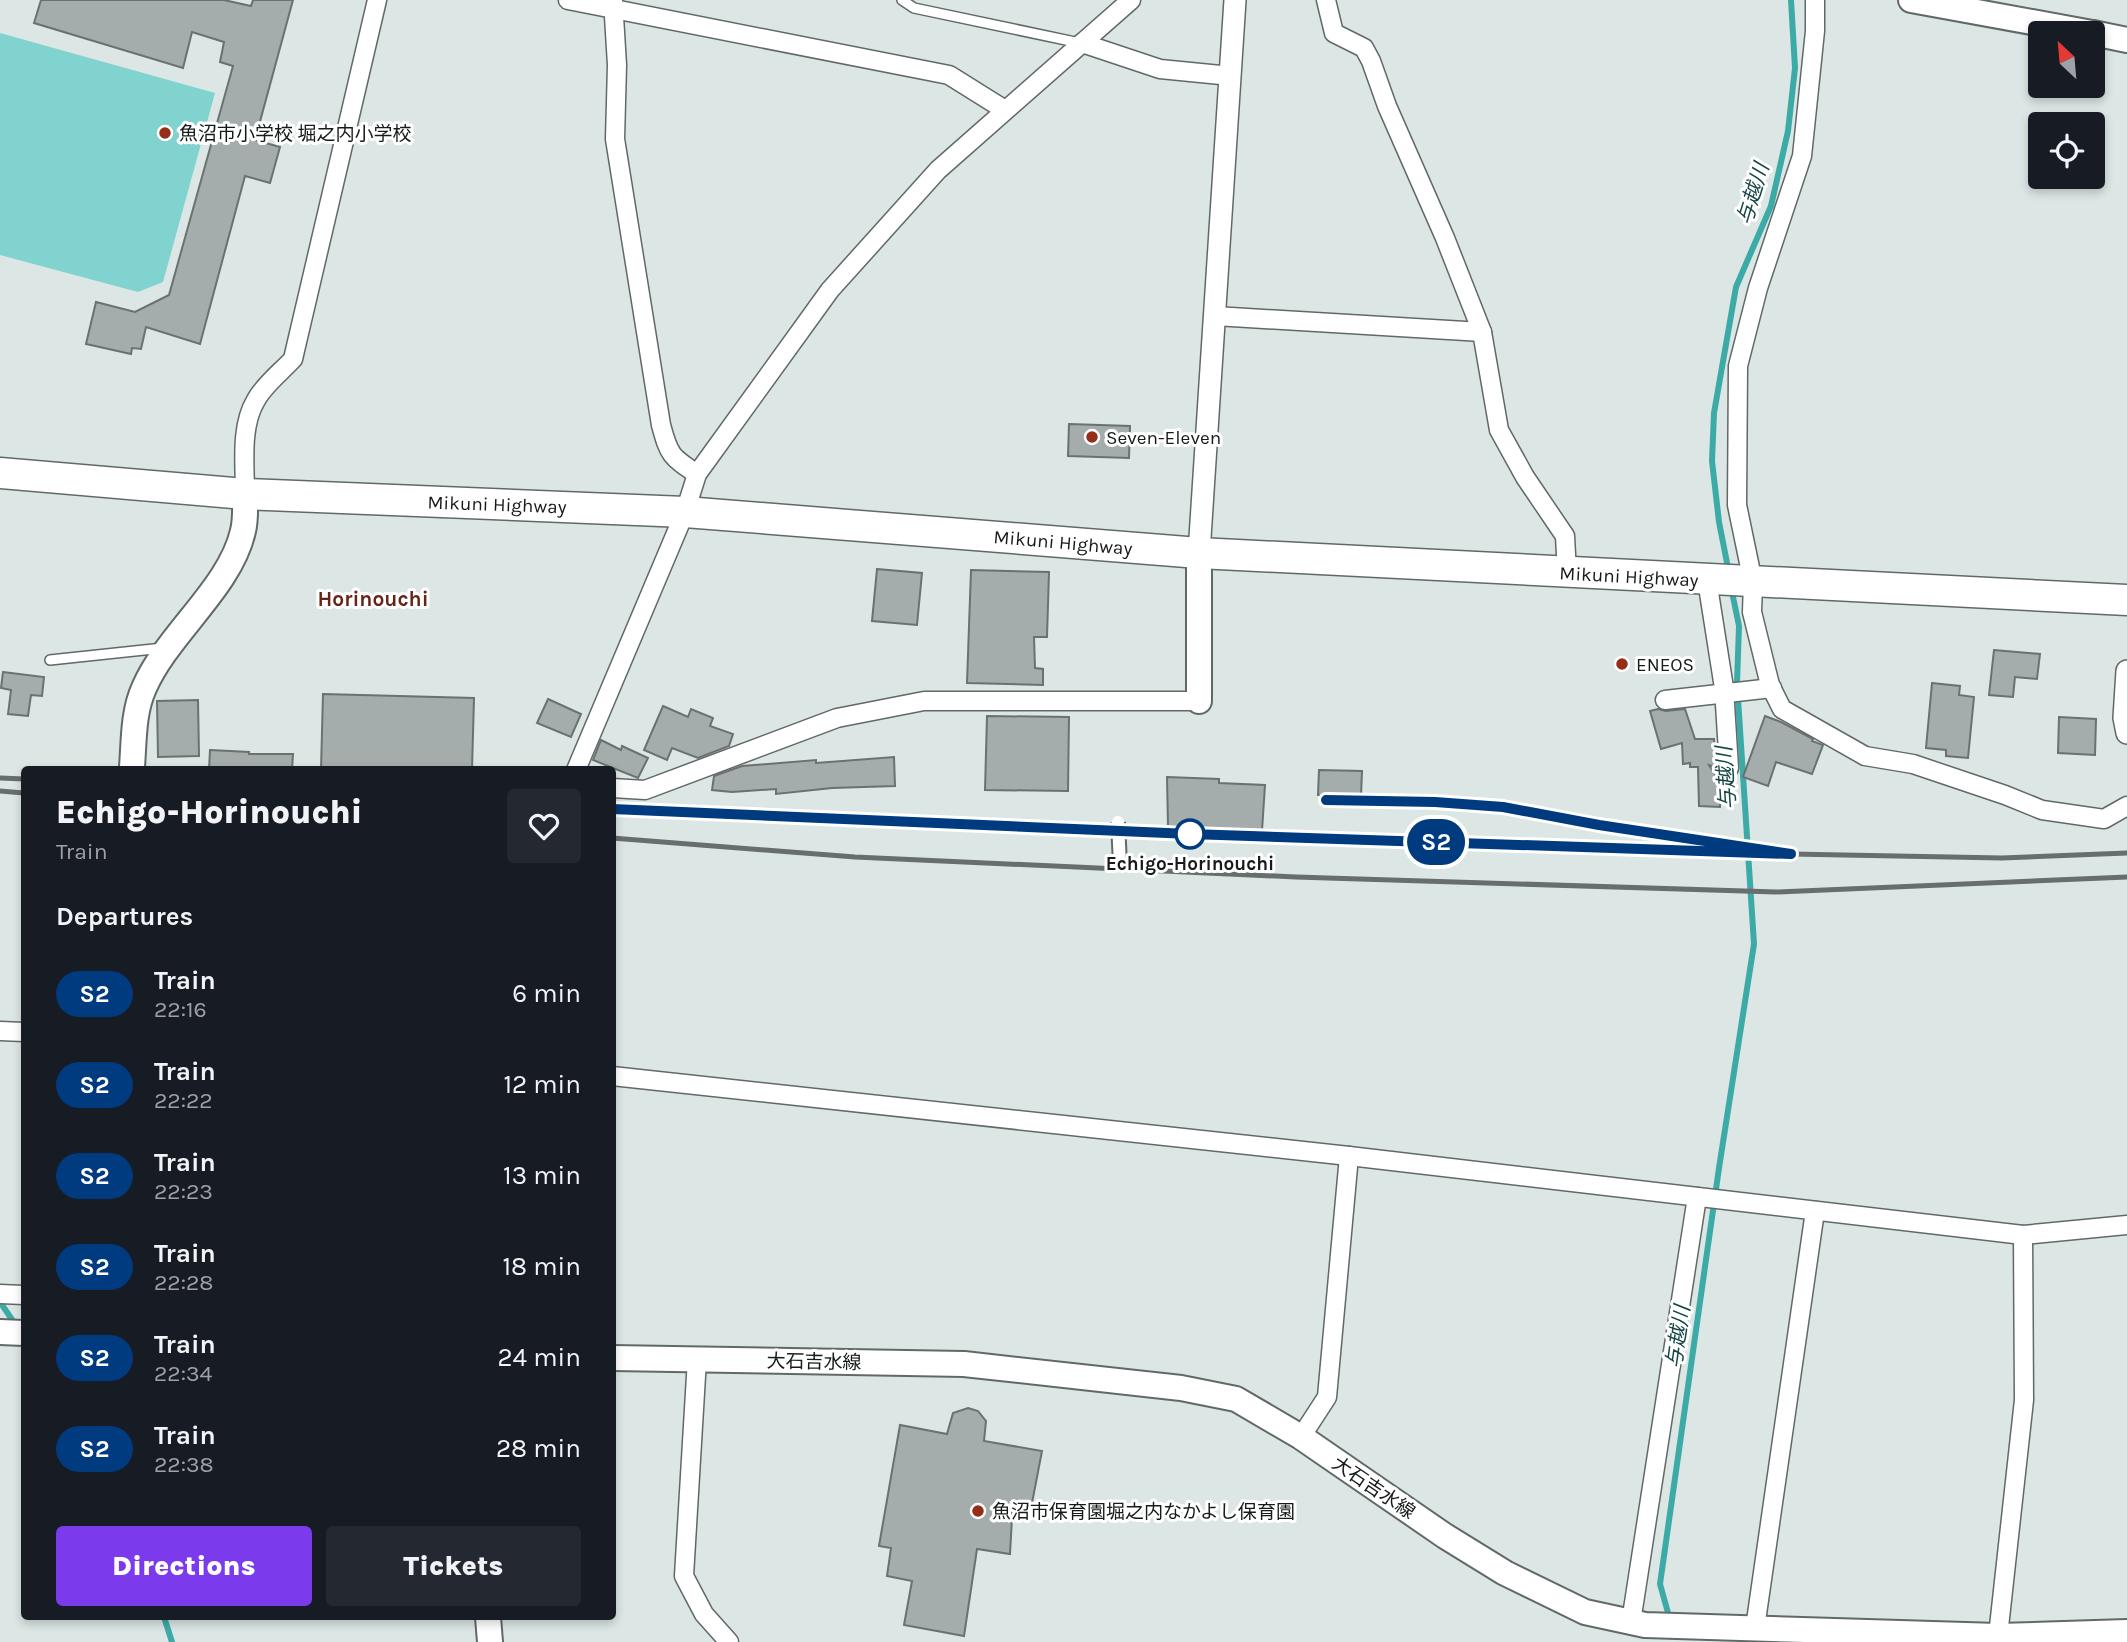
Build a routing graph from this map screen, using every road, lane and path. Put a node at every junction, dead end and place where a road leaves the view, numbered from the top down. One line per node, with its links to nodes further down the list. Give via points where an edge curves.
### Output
1 (377, 0): 21 (street, via 293,359 256,400 248,418)
2 (568, 0): 9 (street)
3 (902, 0): 14 (lane, via 914,8)
4 (1131, 0): 14 (street)
5 (1235, 0): 15 (street)
6 (1326, 0): 18 (street, via 1334,33 1364,48 1371,61)
7 (1815, 0): 26 (street, via 1802,156 1758,288 1738,366 1737,505)
8 (1911, 0): 10 (main road)
9 (613, 5): 16 (street, via 949,75); 20 (street, via 615,139 661,425 669,452)
10 (1975, 6): 11 (main road)
11 (2041, 21)
12 (2105, 35): 13 (main road)
13 (2127, 40)
14 (1082, 43): 15 (street, via 1160,69); 16 (street)
15 (1231, 76): 17 (street)
16 (1005, 110): 20 (street, via 938,170 830,290)
17 (1215, 316): 18 (street); 23 (street)
18 (1482, 332): 24 (street, via 1499,430 1565,536)
19 (0, 473): 21 (highway, Mikuni Highway)
20 (697, 474): 22 (street)
21 (245, 494): 22 (highway, Mikuni Highway); 28 (main road, via 244,528 229,567)
22 (685, 512): 23 (highway, Mikuni Highway); 37 (street)
23 (1199, 553): 24 (highway, Mikuni Highway); 34 (main road)
24 (1567, 573): 25 (highway, Mikuni Highway)
25 (1707, 580): 26 (highway, Mikuni Highway); 32 (street)
26 (1753, 582): 27 (highway, Mikuni Highway); 31 (street, via 1752,612)
27 (2127, 600)
28 (168, 647): 29 (lane); 36 (main road, via 143,689 136,713)
29 (51, 660)
30 (2127, 671): 35 (street)
31 (1772, 688): 32 (street); 40 (street, via 1782,709 1865,756 1913,764 2042,810 2104,819)
32 (1725, 694): 33 (street); 38 (street)
33 (1665, 700)
34 (1199, 701): 39 (street, via 924,701 837,718 645,790)
35 (2127, 733)
36 (132, 766)
37 (578, 766)
38 (1729, 768)
39 (616, 788)
40 (2127, 806)
41 (1118, 822): 42 (street, bridge)
42 (1120, 865)
43 (0, 1031): 44 (street)
44 (21, 1032)
45 (616, 1076): 46 (street)
46 (1349, 1156): 47 (street); 57 (street, via 1327,1397)
47 (1697, 1197): 48 (street); 59 (street)
48 (1815, 1211): 50 (street); 60 (street)
49 (2127, 1225): 50 (street)
50 (2023, 1236): 62 (street, via 2024,1400)
51 (0, 1294): 52 (street)
52 (21, 1295)
53 (0, 1332): 54 (main road)
54 (21, 1334)
55 (616, 1358): 56 (main road, 大石吉水線)
56 (697, 1359): 57 (main road, 大石吉水線, via 964,1364 1181,1388 1236,1399); 64 (street, via 684,1576 704,1614)
57 (1301, 1437): 59 (main road, 大石吉水線, via 1505,1573 1585,1612)
58 (488, 1620): 63 (main road)
59 (1631, 1622): 60 (main road, 大石吉水線)
60 (1755, 1628): 62 (main road, 大石吉水線)
61 (2127, 1632): 62 (main road, 大石吉水線)
62 (1998, 1636)
63 (490, 1642)
64 (729, 1642)

